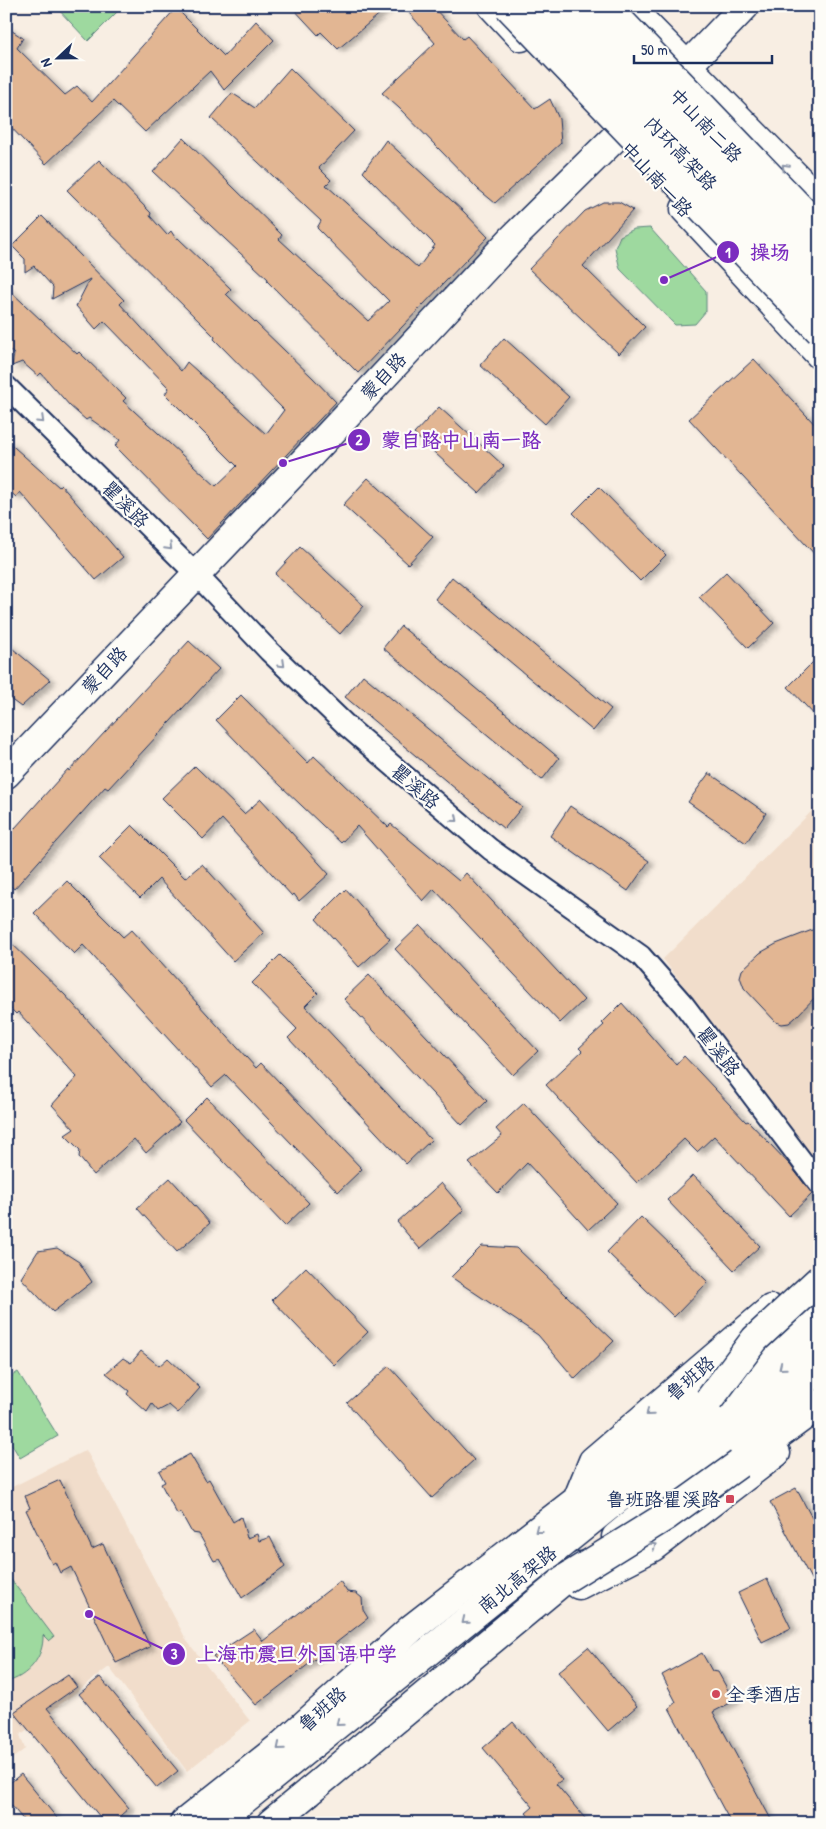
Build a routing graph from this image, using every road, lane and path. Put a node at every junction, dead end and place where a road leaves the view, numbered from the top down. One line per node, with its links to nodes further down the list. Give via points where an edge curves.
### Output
1 (492, 6): 11 (main road, 中山南一路)
2 (508, 6): 20 (main road, bridge)
3 (526, 6): 11 (main road, 中山南一路)
4 (541, 6): 18 (main road, 内环高架路, bridge)
5 (577, 6): 17 (main road, 内环高架路, bridge)
6 (593, 6): 10 (main road, 中山南二路)
7 (606, 6): 12 (main road, bridge)
8 (628, 6): 10 (main road)
9 (745, 6): 10 (main road, 蒙自路)
10 (678, 76): 11 (main road, 蒙自路); 13 (main road, one-way to 10); 15 (main road, 中山南二路)
11 (627, 127): 19 (main road, 中山南一路); 21 (main road, 中山南一路); 23 (main road, 蒙自路, via 511,240)
12 (749, 156): 14 (main road, bridge); 16 (main road, bridge)
13 (820, 201)
14 (820, 229)
15 (820, 244)
16 (820, 252)
17 (820, 262)
18 (820, 299)
19 (820, 315)
20 (820, 331)
21 (820, 355)
22 (6, 386): 23 (street, 瞿溪路, one-way to 23)
23 (196, 574): 24 (main road, 蒙自路); 25 (street, 瞿溪路, one-way to 25, via 269,651 364,741 490,849 640,956 684,1005)
24 (6, 774)
25 (820, 1185)
26 (820, 1268): 36 (main road, 鲁班路, one-way to 36, via 593,1461)
27 (820, 1279): 33 (main road, bridge, via 755,1339)
28 (820, 1296): 36 (main road, 鲁班路, via 614,1479)
29 (820, 1310): 33 (main road, bridge)
30 (820, 1336): 37 (main road, 南北高架路, one-way to 37)
31 (820, 1369): 38 (main road, 南北高架路, bridge)
32 (820, 1384): 38 (main road)
33 (709, 1400): 37 (main road)
34 (820, 1404): 38 (main road, bridge)
35 (820, 1419): 38 (main road, one-way to 35, via 653,1547)
36 (577, 1500): 39 (main road, 鲁班路, one-way to 39, via 412,1628 282,1745)
37 (544, 1557): 40 (main road, 南北高架路, one-way to 40)
38 (571, 1583): 41 (main road, 南北高架路); 42 (main road)
39 (184, 1823)
40 (215, 1823)
41 (270, 1823)
42 (291, 1823)

